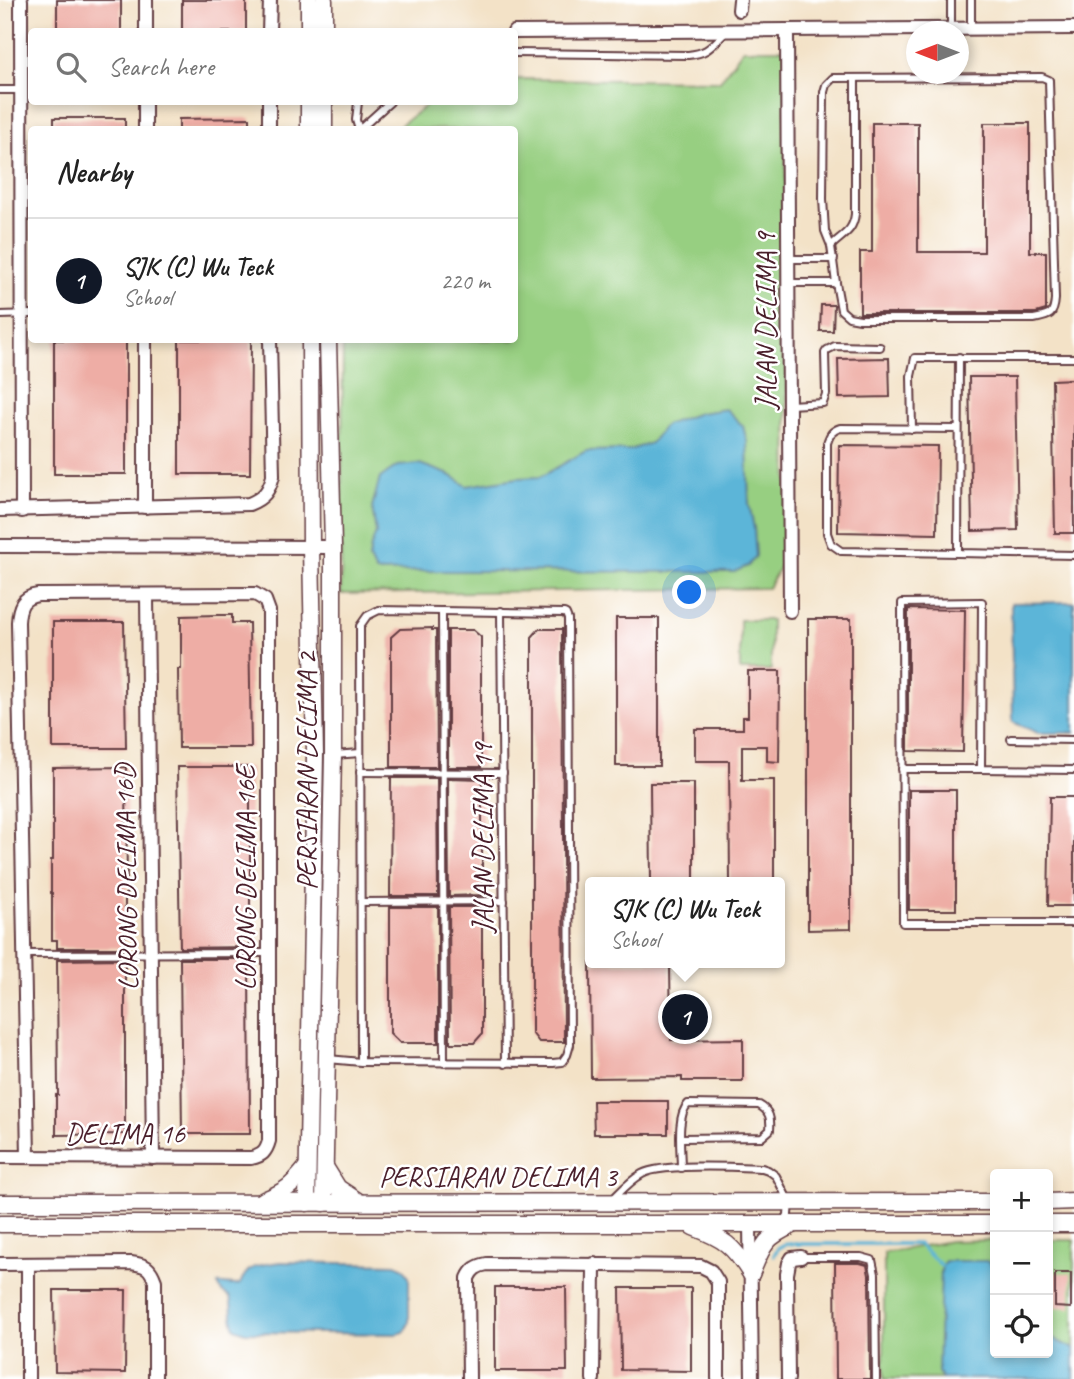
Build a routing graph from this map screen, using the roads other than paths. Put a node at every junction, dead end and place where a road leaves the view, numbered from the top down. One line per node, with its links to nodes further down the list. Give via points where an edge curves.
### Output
1 (21, 0): 21 (street)
2 (146, 0): 9 (street)
3 (270, 0): 10 (street)
4 (309, 0): 11 (street)
5 (324, 0): 12 (street)
6 (951, 0): 8 (lane)
7 (971, 0): 15 (lane)
8 (951, 21)
9 (146, 28)
10 (269, 28)
11 (309, 28)
12 (324, 28)
13 (1074, 28): 15 (street)
14 (906, 29): 16 (street)
15 (971, 29)
16 (788, 30): 17 (street); 36 (street, JALAN DELIMA 9)
17 (727, 31): 18 (street); 19 (lane, via 701,54)
18 (518, 32)
19 (518, 53)
20 (855, 78): 35 (lane, via 854,223); 35 (lane, via 833,78 824,92 823,199); 39 (lane, via 1049,80 1054,309 1049,316 1034,319 860,319 841,310)
21 (25, 81): 22 (lane); 40 (street)
22 (0, 90)
23 (145, 105): 29 (street)
24 (268, 105): 30 (street)
25 (309, 105): 31 (street)
26 (324, 105): 32 (street)
27 (358, 105): 33 (lane)
28 (387, 105): 34 (lane)
29 (145, 126)
30 (269, 126)
31 (309, 126)
32 (324, 126)
33 (358, 126)
34 (363, 126)
35 (831, 246): 37 (lane)
36 (790, 259): 37 (lane); 38 (street, JALAN DELIMA 9)
37 (834, 259): 39 (lane)
38 (790, 283): 39 (lane); 49 (street, JALAN DELIMA 9)
39 (836, 283)
40 (27, 314): 41 (lane); 54 (street)
41 (0, 315)
42 (145, 343): 52 (street)
43 (270, 343): 52 (street, via 270,489 249,504)
44 (310, 343): 56 (street, PERSIARAN DELIMA 2)
45 (328, 343): 57 (street, PERSIARAN DELIMA 2)
46 (880, 347): 49 (lane, via 830,348 825,353 823,403)
47 (959, 357): 48 (lane); 50 (lane, via 915,358); 51 (lane)
48 (1074, 358)
49 (790, 405): 63 (street, JALAN DELIMA 9)
50 (912, 429): 51 (lane); 58 (lane, via 840,428 830,434 827,533 831,544 841,551)
51 (958, 429): 58 (lane)
52 (145, 507): 54 (street)
53 (0, 510): 54 (street)
54 (22, 511)
55 (0, 546): 56 (street)
56 (311, 547): 57 (street); 67 (street, PERSIARAN DELIMA 2)
57 (332, 547): 68 (street, PERSIARAN DELIMA 2)
58 (958, 553): 59 (lane)
59 (1074, 555)
60 (147, 596): 79 (street, LORONG DELIMA 16E, via 255,594 265,600 269,611); 80 (street, via 38,595 23,601 18,614); 81 (street, LORONG DELIMA 16D)
61 (442, 611): 62 (lane); 66 (lane, via 379,610 360,626); 73 (lane)
62 (501, 611): 74 (lane, JALAN DELIMA 19); 85 (lane, via 559,612 568,619 570,1045 562,1062)
63 (790, 611)
64 (1011, 739): 65 (lane)
65 (1074, 740)
66 (360, 753): 68 (lane); 72 (lane)
67 (315, 754): 68 (lane); 91 (street, PERSIARAN DELIMA 2)
68 (333, 755): 82 (street, PERSIARAN DELIMA 2)
69 (902, 769): 70 (lane); 70 (lane, via 902,603 982,602); 78 (lane, via 903,923)
70 (981, 769): 71 (lane)
71 (1074, 770)
72 (360, 772): 73 (lane); 77 (lane)
73 (443, 772): 74 (lane); 75 (lane)
74 (503, 773): 76 (lane, JALAN DELIMA 19)
75 (443, 901): 76 (lane); 77 (lane); 84 (lane)
76 (504, 901): 85 (lane, JALAN DELIMA 19)
77 (360, 902): 83 (lane)
78 (1074, 923)
79 (270, 953): 81 (lane); 90 (street, LORONG DELIMA 16E, via 269,1141 266,1151)
80 (24, 954): 81 (lane); 88 (street)
81 (151, 954): 89 (street, LORONG DELIMA 16D)
82 (328, 1059): 83 (lane); 92 (street, PERSIARAN DELIMA 2)
83 (361, 1062): 84 (lane)
84 (444, 1063): 85 (lane)
85 (505, 1064)
86 (681, 1138): 86 (lane, via 682,1111 688,1104 760,1105 770,1116 769,1130 762,1137); 93 (lane)
87 (0, 1157): 88 (street, DELIMA 16)
88 (28, 1157): 89 (street, DELIMA 16)
89 (153, 1157): 90 (street, DELIMA 16)
90 (251, 1158)
91 (307, 1167): 103 (street, via 292,1186); 104 (street, PERSIARAN DELIMA 2)
92 (325, 1167): 94 (street, via 338,1188); 104 (street, PERSIARAN DELIMA 2)
93 (681, 1168): 95 (lane, via 640,1175); 98 (lane, via 768,1170)
94 (359, 1202): 95 (street, PERSIARAN DELIMA 3); 104 (street, PERSIARAN DELIMA 3)
95 (609, 1202): 96 (street, PERSIARAN DELIMA 3)
96 (723, 1202): 97 (street, PERSIARAN DELIMA 3); 109 (street, via 736,1207)
97 (770, 1202): 98 (street, PERSIARAN DELIMA 3); 109 (street)
98 (789, 1202): 99 (street, PERSIARAN DELIMA 3); 110 (lane)
99 (989, 1202): 111 (street)
100 (1053, 1202): 101 (street)
101 (1074, 1202)
102 (0, 1203): 103 (street, PERSIARAN DELIMA 3)
103 (259, 1203): 104 (street, PERSIARAN DELIMA 3)
104 (315, 1204): 106 (street); 107 (street)
105 (0, 1224): 106 (street, PERSIARAN DELIMA 3)
106 (297, 1224): 107 (street, PERSIARAN DELIMA 3)
107 (336, 1224): 108 (street, PERSIARAN DELIMA 3)
108 (684, 1224): 109 (street, PERSIARAN DELIMA 3); 118 (street, via 730,1246)
109 (750, 1224): 110 (street, PERSIARAN DELIMA 3); 118 (street)
110 (789, 1224): 111 (street, PERSIARAN DELIMA 3); 118 (street, via 764,1243)
111 (989, 1224)
112 (1053, 1224): 113 (street)
113 (1074, 1224)
114 (801, 1257): 125 (street, via 792,1258 787,1274); 126 (lane, via 872,1260)
115 (0, 1264): 116 (street)
116 (28, 1264): 119 (street); 120 (street, via 131,1263 152,1271)
117 (594, 1264): 121 (street, via 487,1264 471,1271); 122 (street); 123 (street, via 701,1266 711,1271 718,1282)
118 (751, 1274): 124 (street)
119 (27, 1379)
120 (155, 1379)
121 (469, 1379)
122 (593, 1379)
123 (718, 1379)
124 (752, 1379)
125 (788, 1379)
126 (876, 1379)

